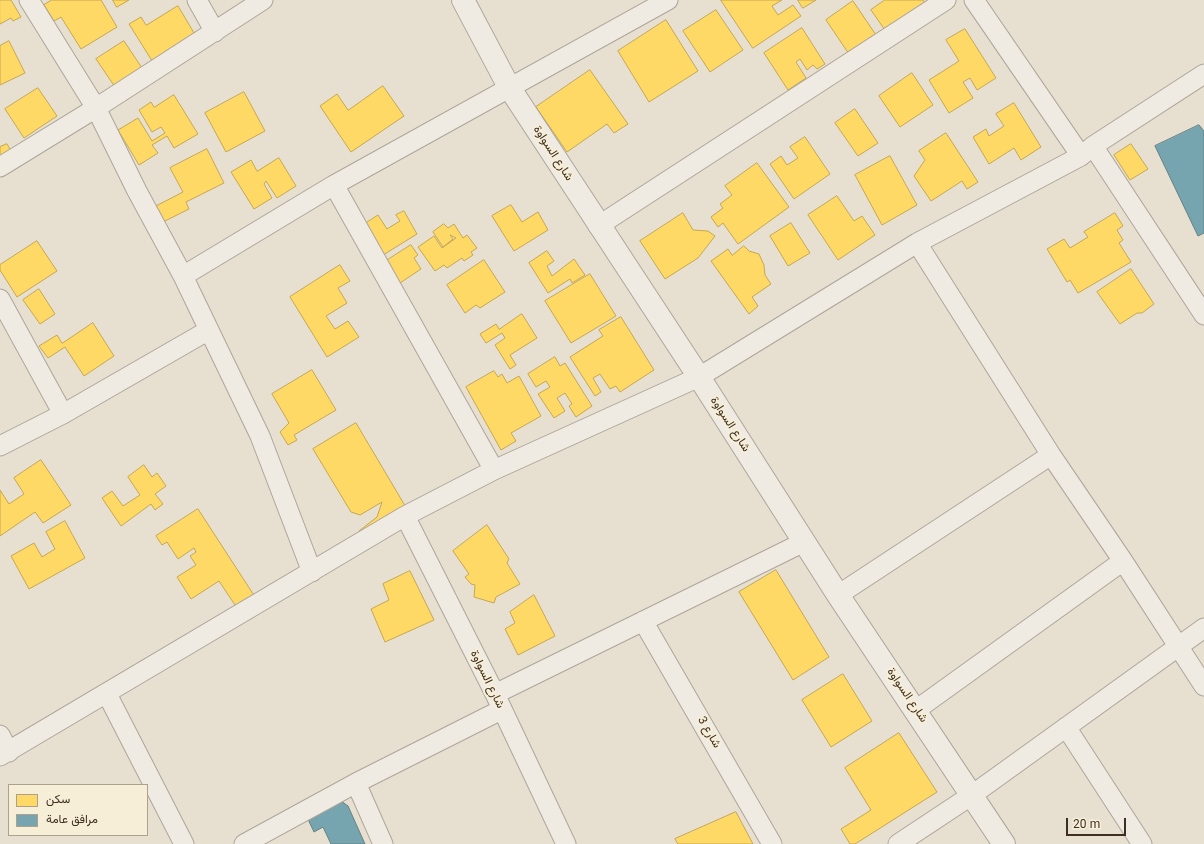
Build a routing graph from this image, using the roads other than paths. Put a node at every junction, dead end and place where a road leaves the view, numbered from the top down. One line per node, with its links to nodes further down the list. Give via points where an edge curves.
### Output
1 (29, 0): 11 (street)
2 (197, 0): 8 (street)
3 (263, 0): 8 (street)
4 (463, 0): 10 (street, شارع السواوة)
5 (668, 0): 10 (street)
6 (946, 0): 15 (street)
7 (974, 0): 12 (street)
8 (215, 32): 11 (street)
9 (1204, 74): 12 (street)
10 (509, 87): 14 (street); 15 (street, شارع السواوة)
11 (96, 108): 13 (street); 17 (street, via 136,191)
12 (1087, 151): 16 (street); 19 (street)
13 (0, 167)
14 (334, 185): 17 (street); 25 (street)
15 (598, 226): 21 (street, شارع السواوة)
16 (917, 243): 21 (street); 24 (street)
17 (183, 276): 20 (street)
18 (0, 299): 22 (street)
19 (1204, 316)
20 (209, 330): 22 (street); 29 (street, via 260,436)
21 (699, 377): 25 (street); 27 (street, شارع السواوة)
22 (63, 414): 23 (street)
23 (0, 446)
24 (1051, 455): 28 (street); 30 (street)
25 (494, 470): 26 (street)
26 (405, 516): 29 (street); 36 (street, شارع السواوة)
27 (804, 542): 30 (street, شارع السواوة); 31 (street)
28 (1123, 561): 33 (street); 37 (street)
29 (312, 572): 35 (street)
30 (838, 595): 37 (street, شارع السواوة)
31 (643, 621): 36 (street); 47 (street, شارع 3)
32 (1204, 628): 33 (street)
33 (1177, 646): 34 (street); 38 (street)
34 (1204, 686)
35 (107, 694): 40 (street); 43 (street)
36 (498, 702): 41 (street); 46 (street, شارع السواوة)
37 (916, 710): 42 (street, شارع السواوة)
38 (1066, 727): 42 (street); 50 (street)
39 (0, 735): 40 (street)
40 (5, 754)
41 (356, 783): 44 (street); 45 (street)
42 (972, 795): 48 (street); 49 (street, شارع السواوة)
43 (184, 844)
44 (244, 844)
45 (383, 844)
46 (566, 844)
47 (772, 844)
48 (898, 844)
49 (1004, 844)
50 (1142, 844)

